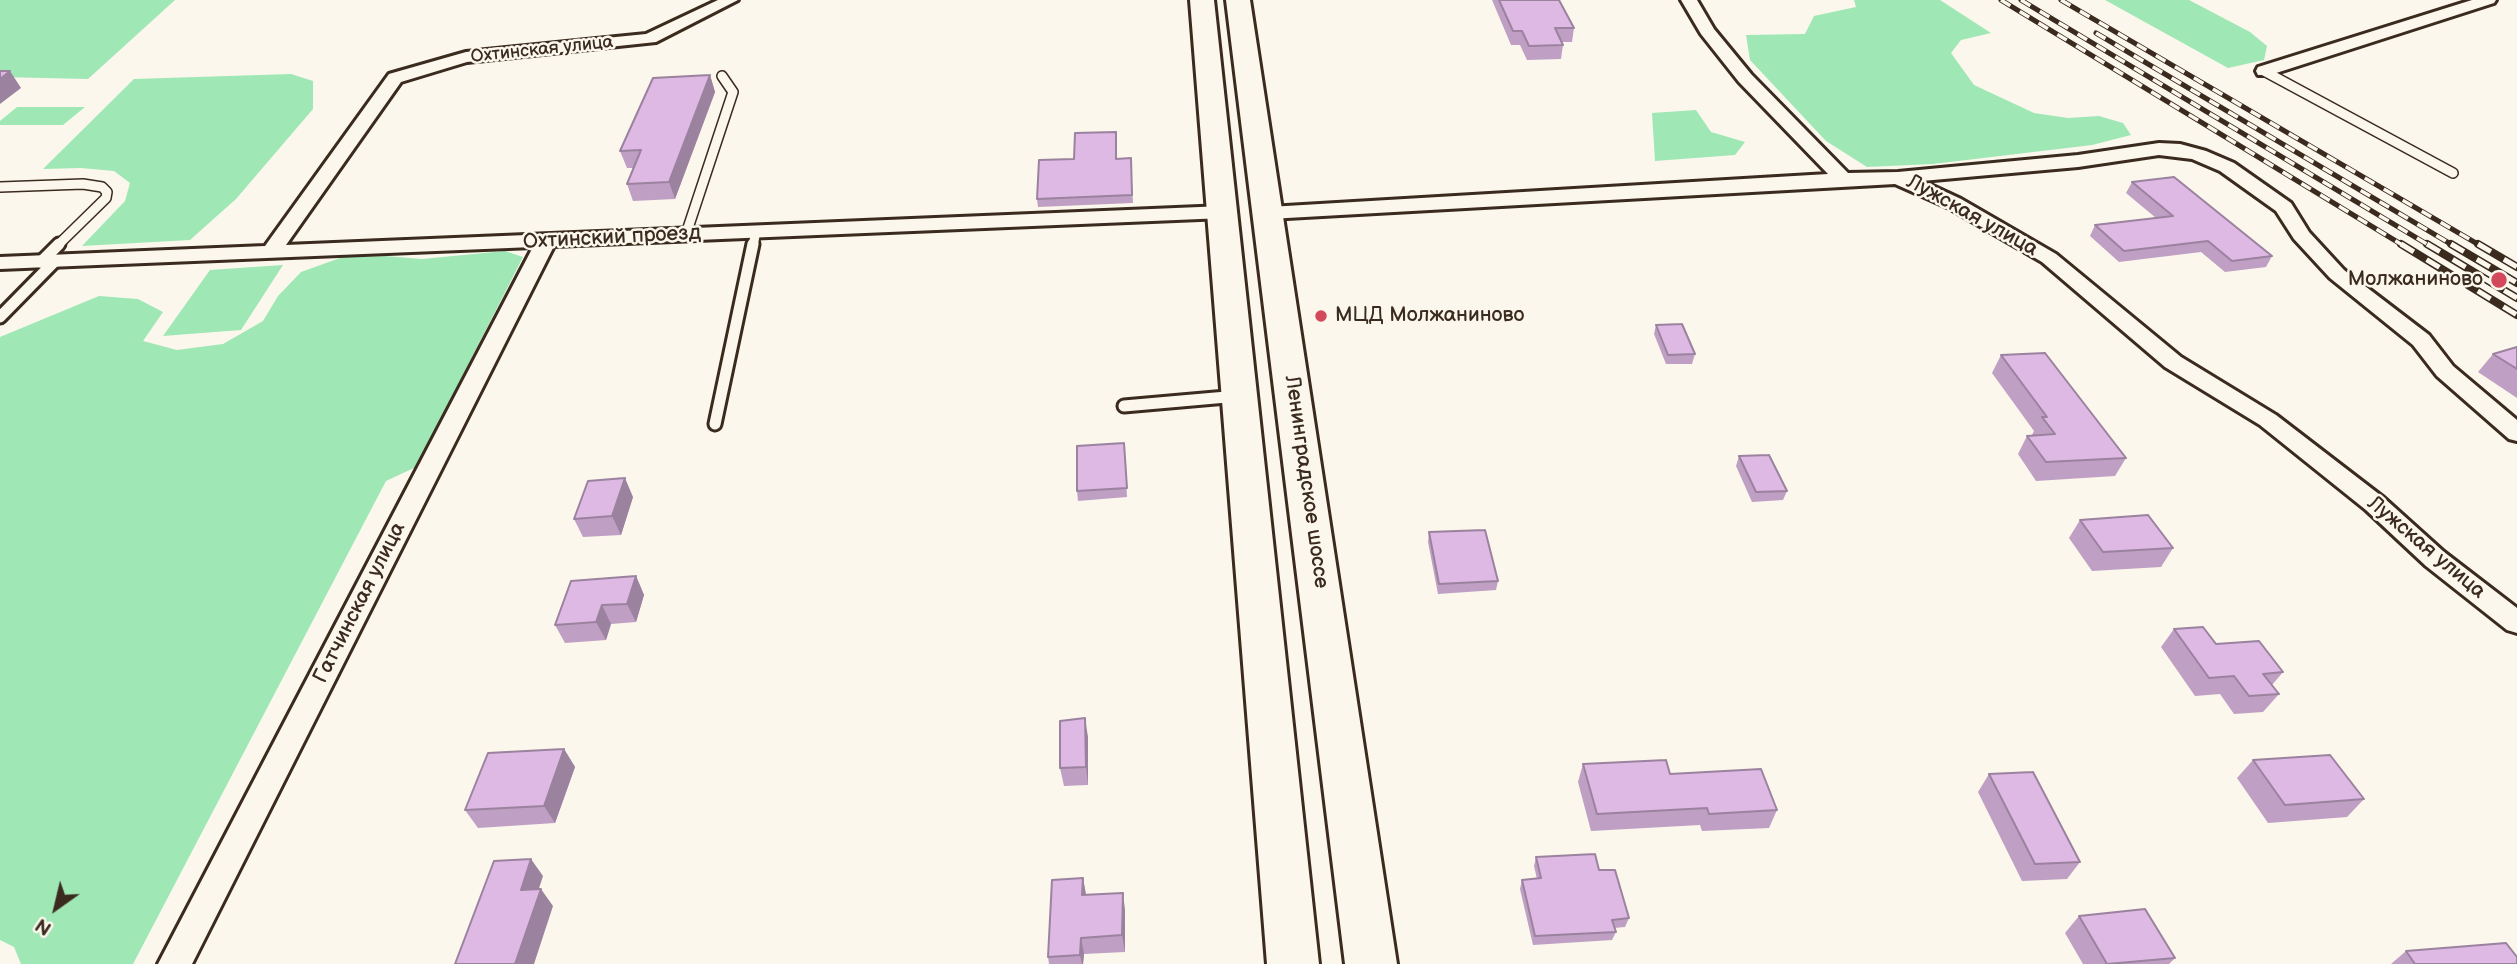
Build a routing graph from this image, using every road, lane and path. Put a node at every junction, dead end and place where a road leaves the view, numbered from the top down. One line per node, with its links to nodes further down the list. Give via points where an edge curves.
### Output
1 (730, 0): 17 (street, Охтинская улица, via 650,39 466,57 395,78)
2 (1202, 0): 12 (highway)
3 (1238, 0): 13 (highway, Ленинградское шоссе)
4 (1689, 0): 9 (street, via 1745,78)
5 (2488, 0): 6 (street)
6 (2264, 71): 8 (lane)
7 (722, 76): 15 (lane, via 733,92)
8 (2454, 173)
9 (1843, 178): 10 (street); 13 (street)
10 (1898, 178): 24 (street, Лужская улица, via 2159,149 2199,155 2227,167 2284,207 2301,235 2337,274 2421,340 2445,372); 25 (street, Лужская улица, via 2049,258 2173,362 2268,420)
11 (0, 187): 18 (lane, via 94,184 107,192)
12 (1224, 212): 14 (street, Охтинский проезд); 21 (highway)
13 (1269, 213): 28 (highway, Ленинградское шоссе)
14 (756, 231): 15 (street, Охтинский проезд); 23 (lane)
15 (686, 234): 16 (street, Охтинский проезд)
16 (546, 242): 17 (street, Охтинский проезд); 26 (street, Гатчинская улица)
17 (270, 253): 18 (street, Охтинский проезд)
18 (48, 262): 19 (street, Охтинский проезд); 20 (lane)
19 (0, 263)
20 (0, 317)
21 (1238, 396): 22 (lane); 27 (highway)
22 (1124, 406)
23 (715, 424)
24 (2517, 433)
25 (2517, 623)
26 (175, 964)
27 (1293, 964)
28 (1371, 964)

